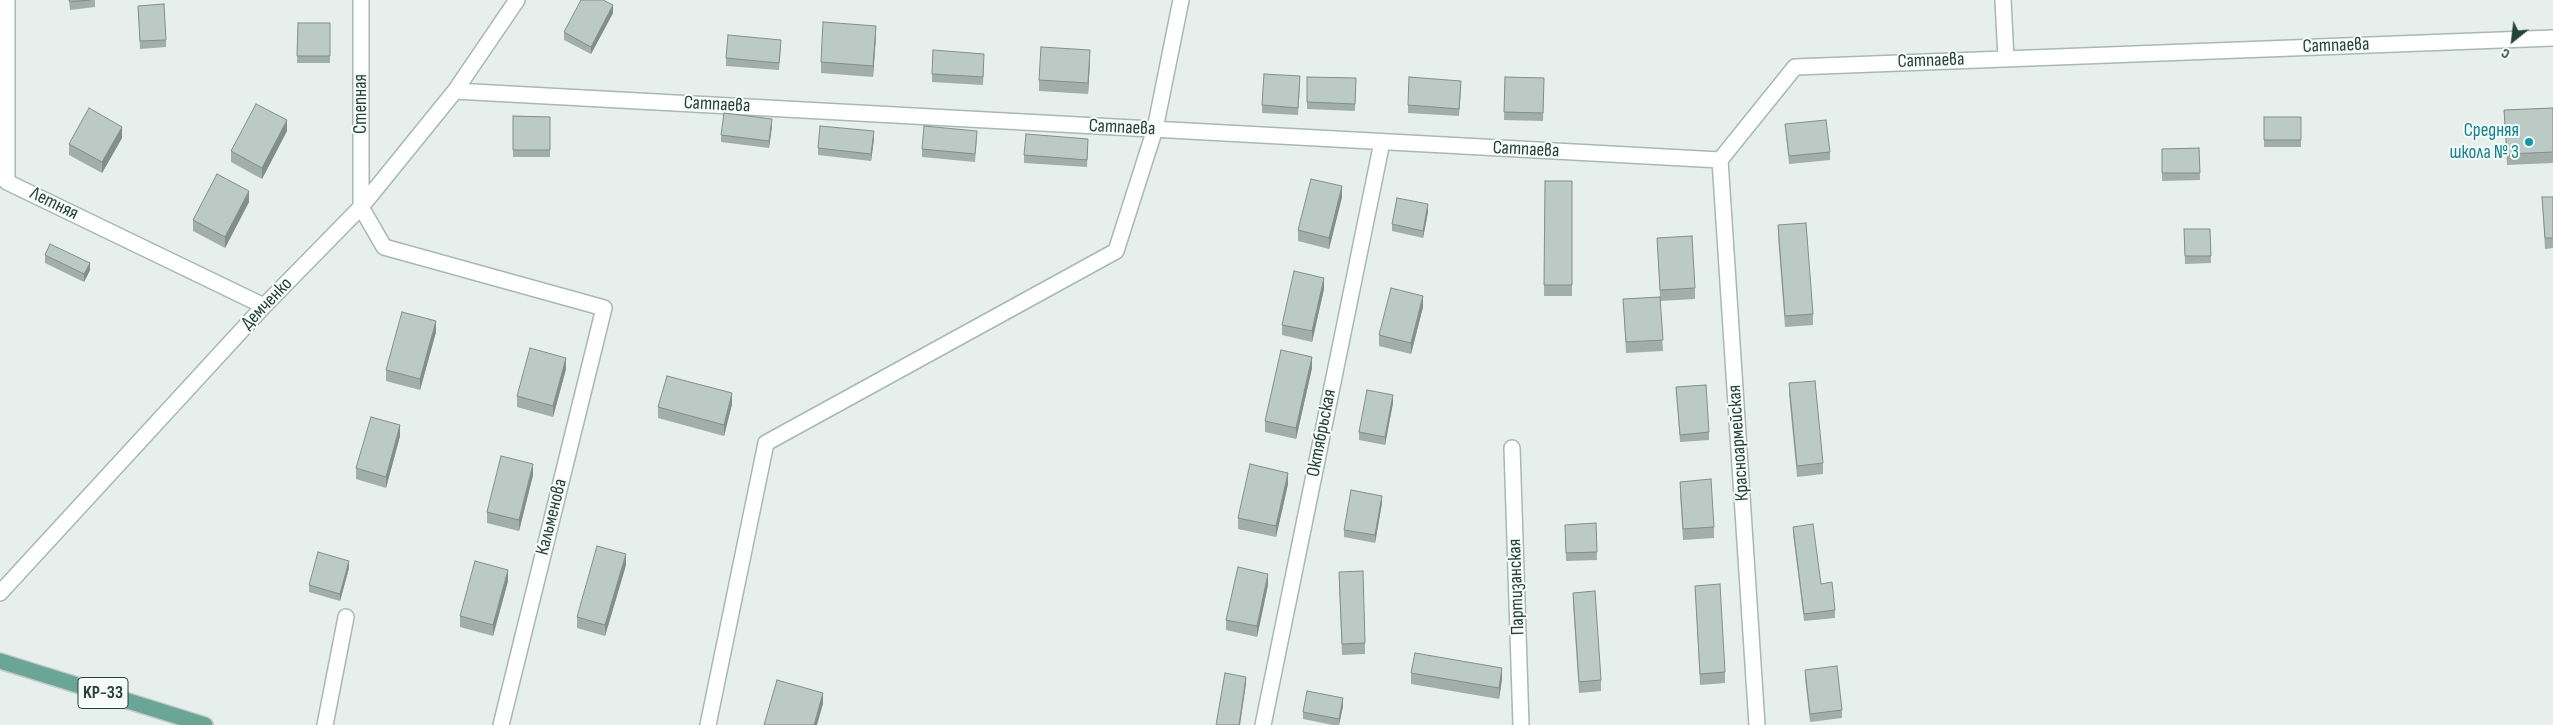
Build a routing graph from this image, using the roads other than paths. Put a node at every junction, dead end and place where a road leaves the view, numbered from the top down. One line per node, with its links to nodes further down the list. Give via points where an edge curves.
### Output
1 (7, 0): 13 (street, Летняя, via 7,182)
2 (361, 0): 12 (street, Степная)
3 (517, 0): 8 (street, Демченко)
4 (1181, 0): 9 (street)
5 (2003, 0): 7 (street)
6 (2553, 38): 7 (street, Сатпаева)
7 (2006, 58): 11 (street, Сатпаева, via 1795,66)
8 (455, 91): 9 (street, Сатпаева); 12 (street, Демченко)
9 (1155, 130): 10 (street, Сатпаева); 21 (street, via 1116,251 766,442)
10 (1382, 142): 11 (street, Сатпаева); 22 (street, Октябрьская)
11 (1720, 160): 24 (street, Красноармейская)
12 (361, 207): 13 (street, Демченко); 20 (street, Кальменова, via 384,247 604,308)
13 (264, 306): 15 (street, Демченко)
14 (1512, 448): 23 (street, Партизанская)
15 (0, 593)
16 (346, 618): 19 (street)
17 (0, 661): 18 (main road, KP-33)
18 (205, 725)
19 (325, 725)
20 (501, 725)
21 (708, 725)
22 (1263, 725)
23 (1521, 725)
24 (1757, 725)

